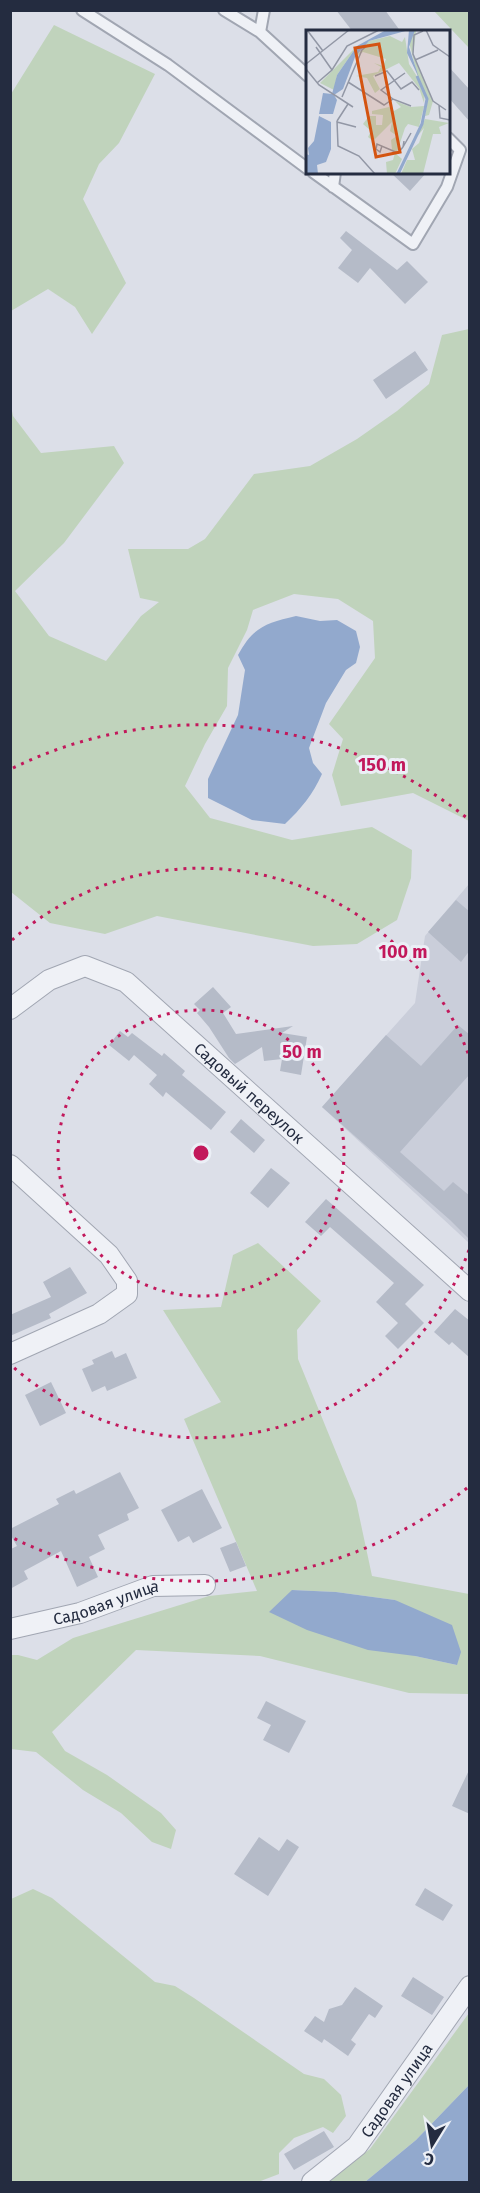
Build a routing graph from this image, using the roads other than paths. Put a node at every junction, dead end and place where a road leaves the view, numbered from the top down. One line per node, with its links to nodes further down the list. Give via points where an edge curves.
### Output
1 (82, 10): 7 (lane, via 168,64)
2 (224, 10): 4 (lane)
3 (264, 10): 4 (lane)
4 (260, 32): 5 (lane)
5 (306, 74)
6 (450, 140): 10 (lane, via 460,150 447,187 413,244)
7 (306, 168)
8 (316, 174): 10 (lane)
9 (335, 174): 10 (lane)
10 (333, 188)
11 (10, 1009): 13 (street, Садовый переулок, via 49,980 85,966 126,982)
12 (10, 1165): 14 (street, via 110,1255 127,1281 127,1294 99,1314)
13 (470, 1291)
14 (10, 1354)
15 (205, 1585): 16 (street, Садовая улица, via 153,1586 80,1613)
16 (10, 1629)
17 (470, 1986): 18 (street, Садовая улица, via 357,2146)
18 (312, 2182)

